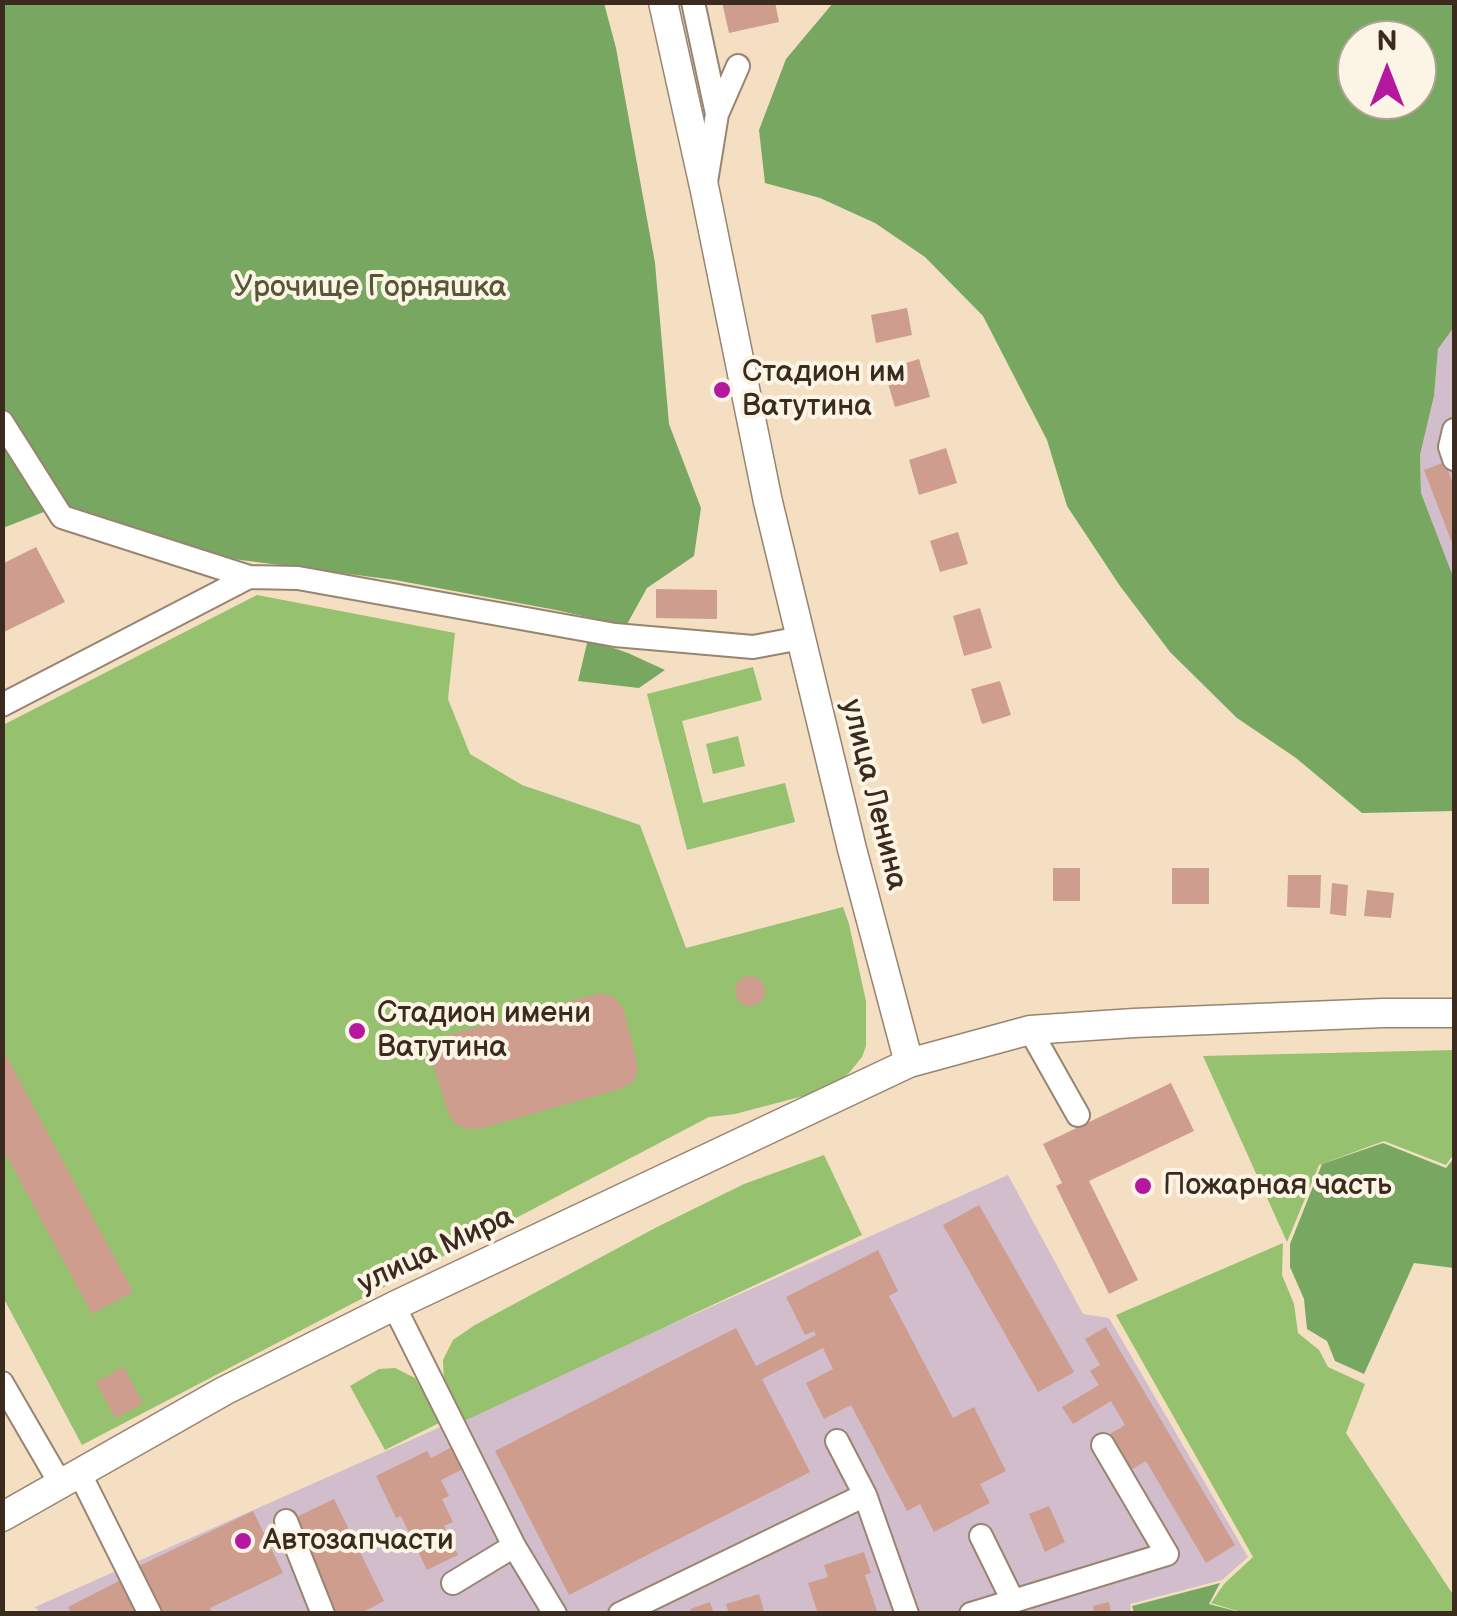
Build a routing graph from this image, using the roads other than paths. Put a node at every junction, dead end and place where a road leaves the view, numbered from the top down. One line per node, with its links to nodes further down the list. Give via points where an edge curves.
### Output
1 (663, 2): 5 (main road, улица Ленина)
2 (694, 2): 4 (street)
3 (738, 66): 4 (street)
4 (717, 114): 5 (street)
5 (705, 191): 10 (main road, улица Ленина)
6 (2, 422): 9 (street, via 62,516)
7 (1454, 430): 8 (street)
8 (1454, 459)
9 (249, 577): 10 (street, via 298,578 615,634 752,647); 11 (street)
10 (801, 638): 14 (main road, улица Ленина)
11 (2, 705)
12 (1454, 1013): 13 (main road)
13 (1030, 1030): 14 (main road); 15 (street)
14 (909, 1064): 16 (main road, улица Мира)
15 (1078, 1115)
16 (394, 1306): 20 (main road, улица Мира); 25 (street)
17 (2, 1384): 20 (street)
18 (836, 1440): 21 (street)
19 (1103, 1444): 27 (street, via 1167,1554)
20 (70, 1478): 22 (main road, улица Мира); 28 (street)
21 (865, 1495): 31 (street); 32 (street)
22 (2, 1517)
23 (286, 1521): 29 (street)
24 (981, 1536): 27 (street)
25 (514, 1546): 26 (street); 30 (street)
26 (453, 1583)
27 (1014, 1600): 33 (street)
28 (150, 1614)
29 (323, 1614)
30 (555, 1614)
31 (620, 1614)
32 (907, 1614)
33 (970, 1614)

